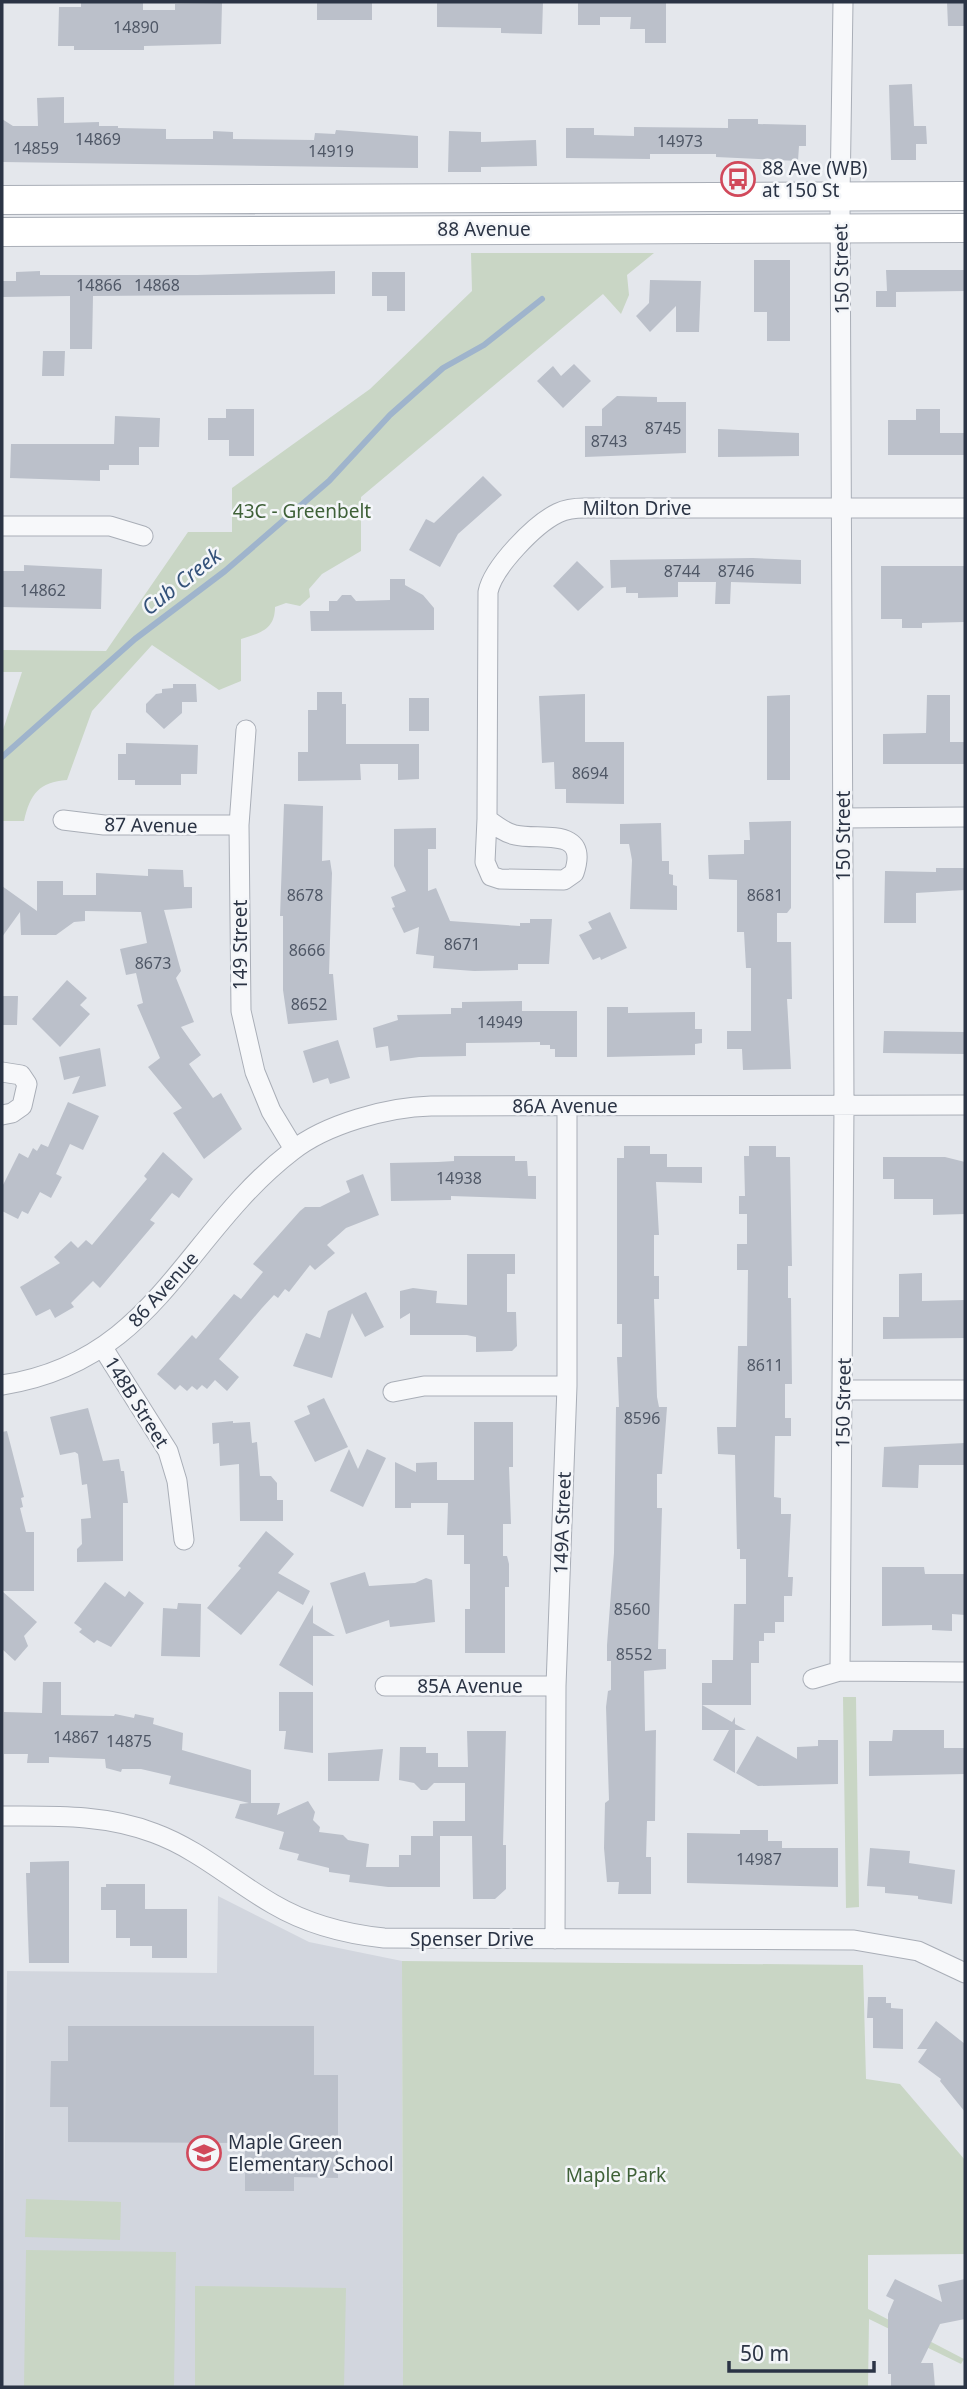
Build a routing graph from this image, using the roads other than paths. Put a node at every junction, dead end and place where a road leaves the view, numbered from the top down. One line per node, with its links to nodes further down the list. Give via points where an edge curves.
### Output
1 (843, 2): 3 (street, 150 Street)
2 (965, 196): 3 (main road, 88 Avenue)
3 (840, 197): 4 (main road, 88 Avenue); 5 (street, 150 Street)
4 (2, 200)
5 (841, 228): 6 (main road, 88 Avenue); 7 (main road, 88 Avenue); 8 (street, 150 Street)
6 (965, 228)
7 (2, 232)
8 (842, 508): 9 (street, Milton Drive); 14 (street, 150 Street); 15 (street, Milton Drive, via 585,508 563,510 548,519 501,565 489,584)
9 (965, 508)
10 (2, 526): 11 (street, via 110,526)
11 (143, 536)
12 (246, 730): 17 (street, 149 Street)
13 (965, 817): 14 (street)
14 (844, 818): 19 (street, 150 Street)
15 (486, 819): 15 (street, Milton Drive, via 485,862 491,876 564,880 573,873 576,856 568,841 513,835)
16 (63, 820): 17 (street, 87 Avenue, via 104,825)
17 (239, 825): 23 (street, 149 Street, via 242,1020 259,1082)
18 (2, 1072): 22 (street, via 21,1075 27,1084 22,1106)
19 (844, 1105): 20 (street, 86A Avenue); 21 (street, 86A Avenue); 27 (street, 150 Street)
20 (965, 1105)
21 (567, 1107): 23 (street, 86A Avenue, via 411,1107 360,1119); 26 (street, 149A Street)
22 (2, 1115)
23 (294, 1149): 24 (street, 86 Avenue, via 249,1189 152,1306)
24 (103, 1348): 25 (street, 86 Avenue, via 62,1368); 30 (street, 148B Street, via 168,1451 177,1481)
25 (2, 1385)
26 (567, 1386): 29 (street, via 424,1385); 35 (street, 149A Street)
27 (843, 1390): 28 (street); 31 (street, 150 Street)
28 (965, 1390)
29 (393, 1392)
30 (184, 1540)
31 (840, 1671): 32 (street); 33 (street)
32 (965, 1672)
33 (813, 1679)
34 (385, 1686): 35 (street, 85A Avenue)
35 (556, 1686): 37 (street, 149A Street)
36 (2, 1816): 37 (street, Spenser Drive, via 89,1817 153,1832 292,1914 348,1933 384,1938)
37 (555, 1939): 38 (street, Spenser Drive, via 868,1941 918,1951)
38 (965, 1973)

